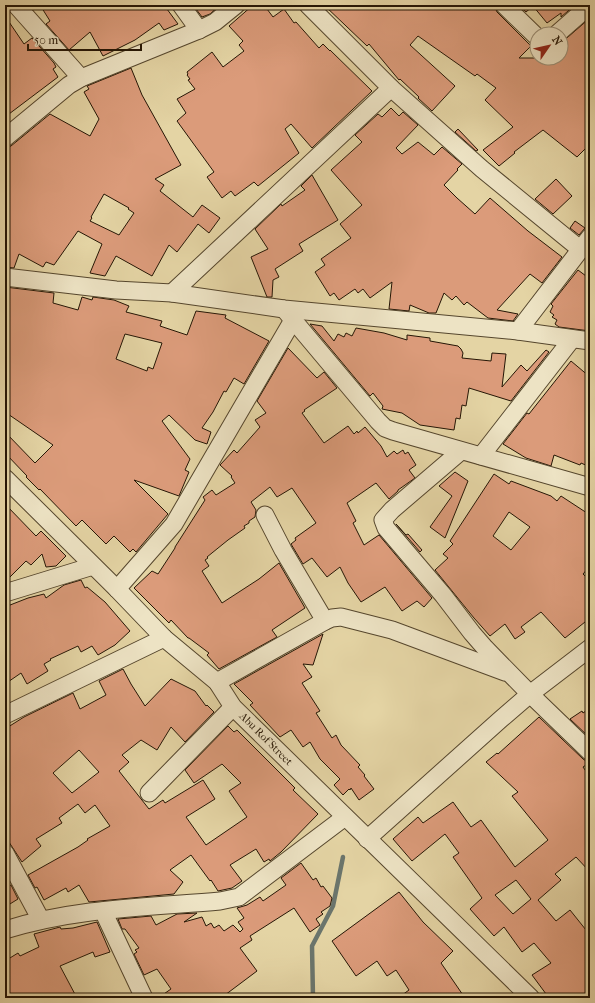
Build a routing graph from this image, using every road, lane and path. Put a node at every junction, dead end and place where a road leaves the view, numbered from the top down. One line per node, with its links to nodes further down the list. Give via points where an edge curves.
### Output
1 (16, 5): 10 (street)
2 (181, 5): 9 (street)
3 (236, 5): 9 (street, via 215,22)
4 (308, 5): 11 (street)
5 (504, 5): 8 (street)
6 (590, 5): 7 (street)
7 (565, 26)
8 (529, 29)
9 (199, 30): 10 (street)
10 (81, 78): 12 (street)
11 (391, 88): 13 (street, via 482,169); 15 (street)
12 (5, 138)
13 (585, 243): 17 (street)
14 (5, 277): 15 (street, via 116,290)
15 (172, 293): 16 (street)
16 (288, 315): 17 (street); 20 (street, via 385,428); 26 (street, via 174,524)
17 (518, 331): 18 (street)
18 (572, 339): 19 (street); 21 (street)
19 (590, 341)
20 (460, 451): 21 (street); 31 (street, via 383,520 386,528 472,633)
21 (481, 456): 23 (street)
22 (5, 478): 25 (street, Abu Rof Street)
23 (590, 487)
24 (265, 515): 28 (street)
25 (93, 566): 26 (street, Abu Rof Street); 27 (street)
26 (117, 589): 29 (street, Abu Rof Street)
27 (5, 592)
28 (324, 621): 31 (street, via 340,618 392,630); 32 (street)
29 (164, 638): 32 (street, Abu Rof Street); 35 (street)
30 (590, 648): 33 (street)
31 (509, 673): 33 (street)
32 (216, 682): 34 (street, Abu Rof Street)
33 (530, 694): 36 (street); 39 (street)
34 (233, 707): 37 (street); 38 (street, Abu Rof Street)
35 (5, 715)
36 (590, 752)
37 (149, 793)
38 (345, 817): 39 (street, Abu Rof Street); 41 (street, via 239,897 220,901)
39 (367, 839): 45 (street, Abu Rof Street)
40 (5, 853): 42 (street)
41 (103, 911): 42 (street); 44 (street)
42 (42, 920): 43 (street)
43 (5, 930)
44 (144, 998)
45 (531, 998)

